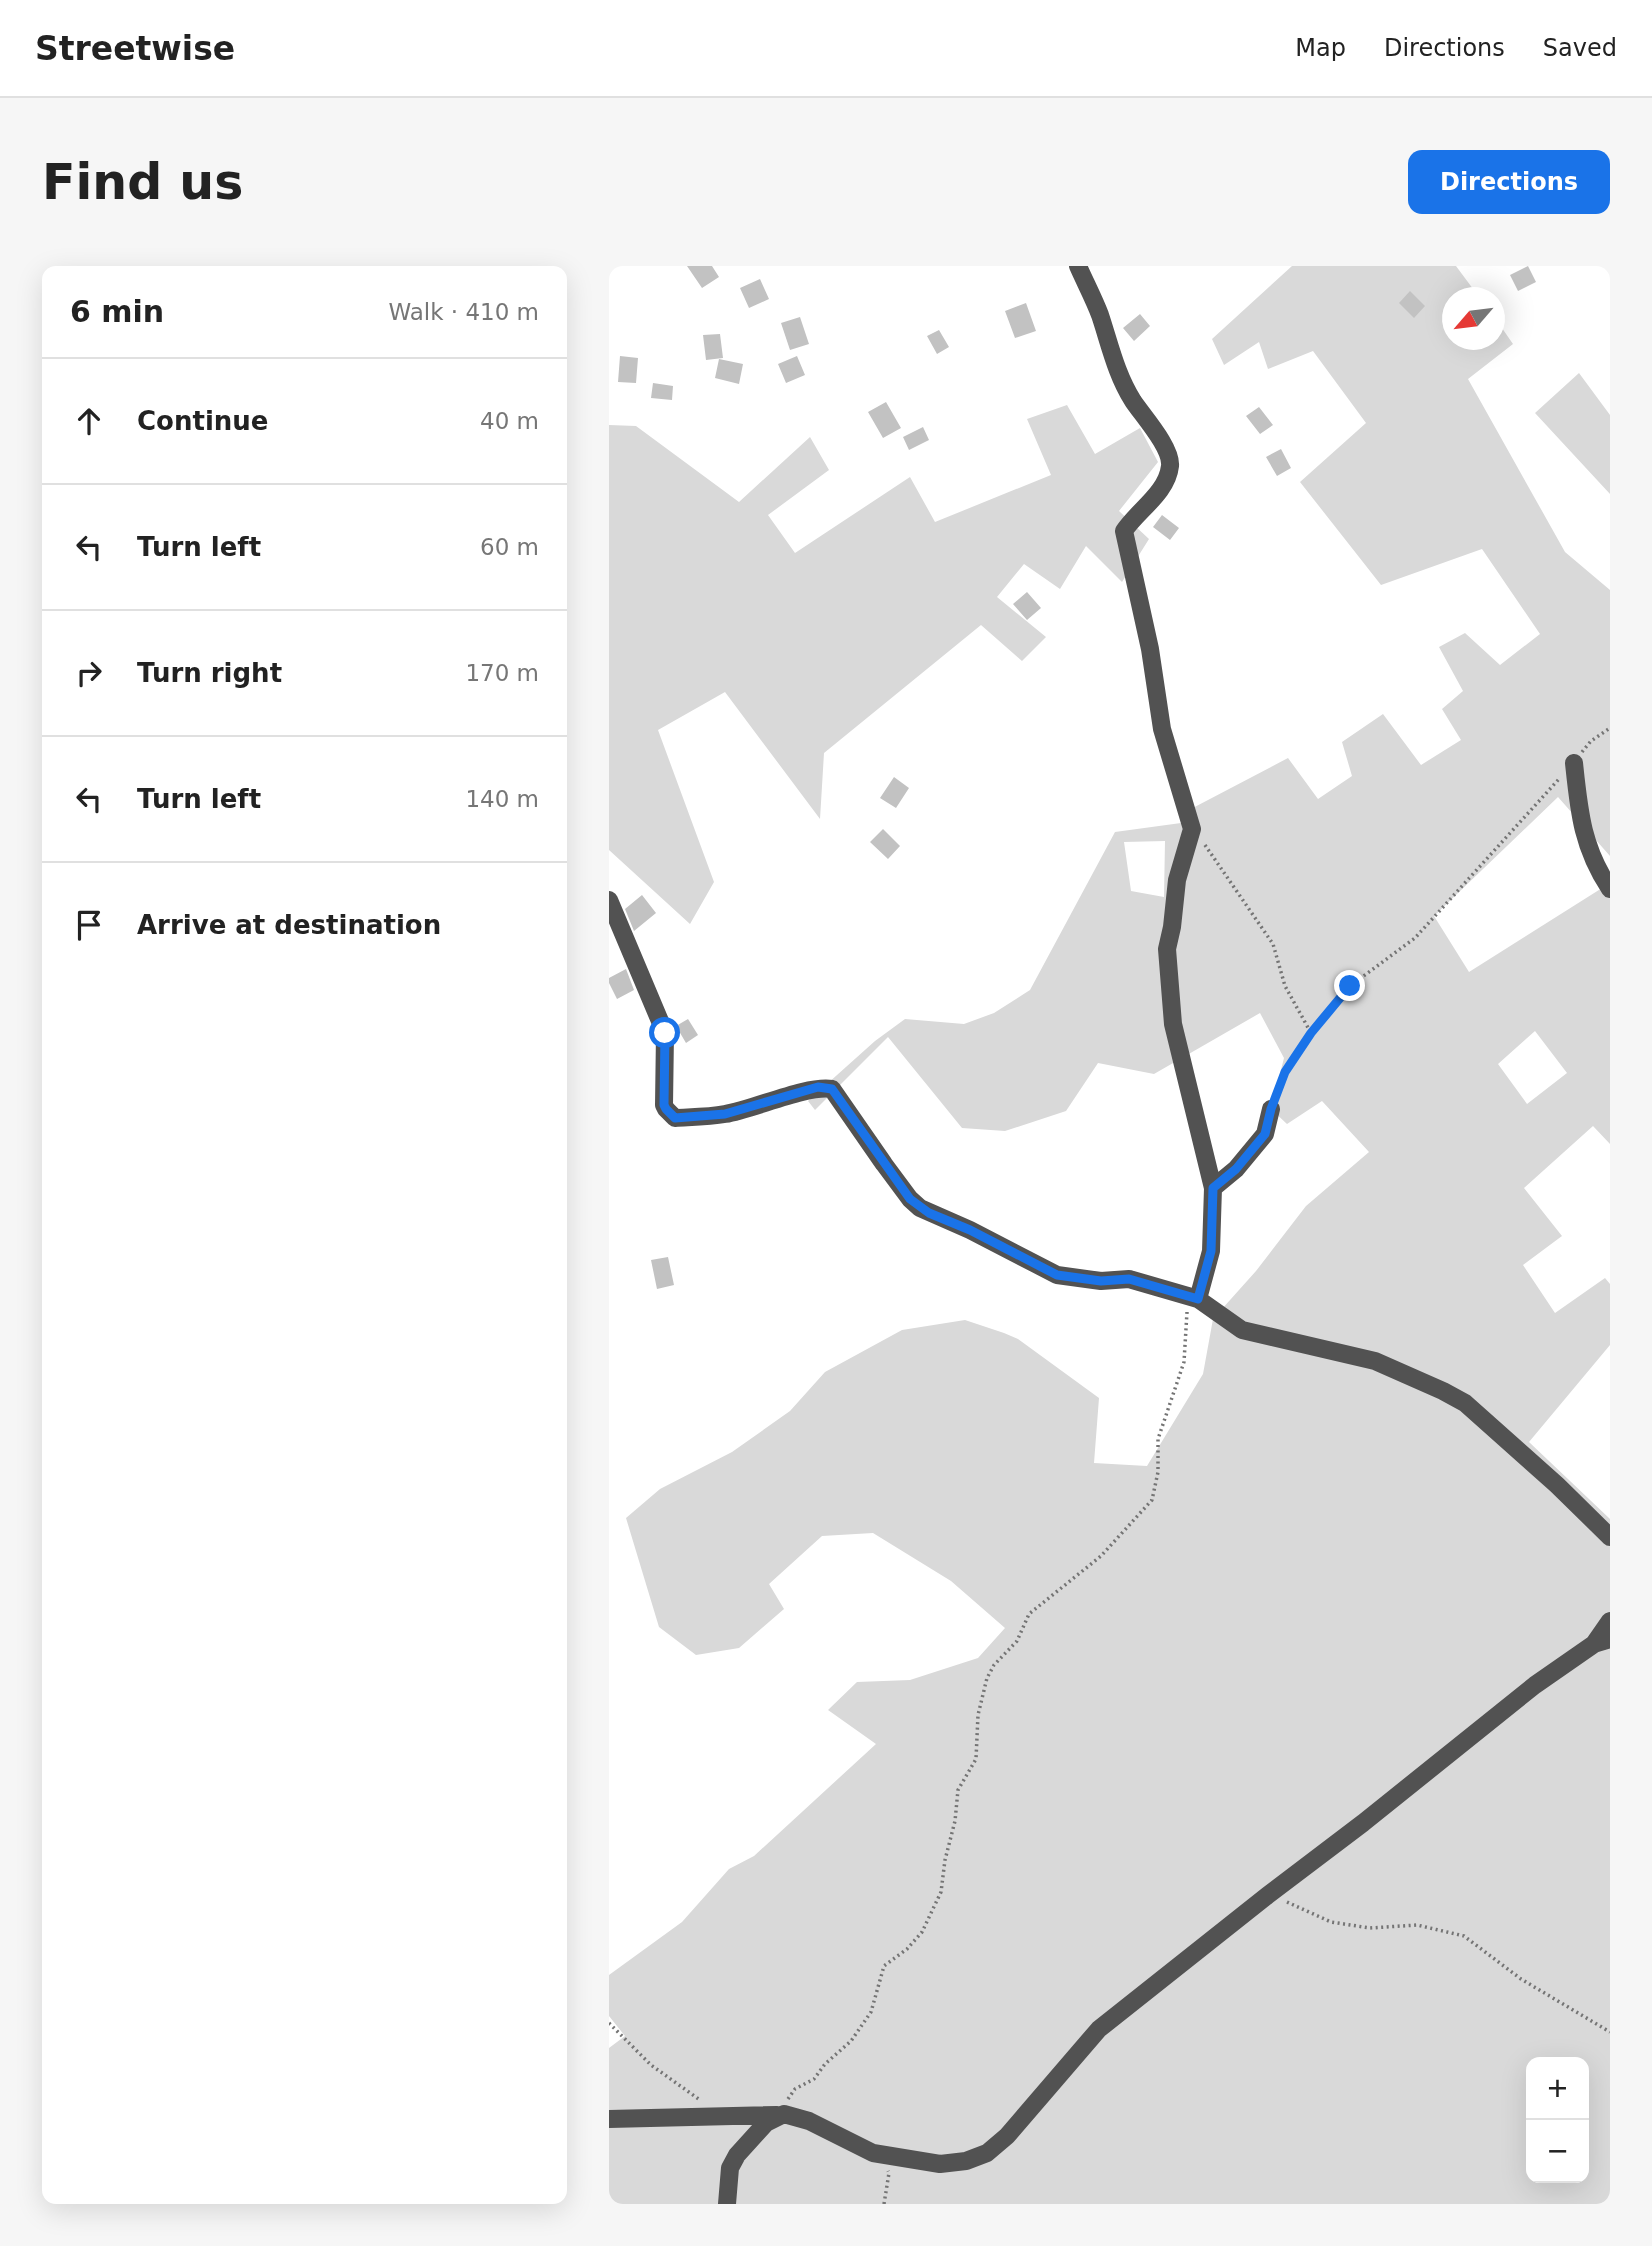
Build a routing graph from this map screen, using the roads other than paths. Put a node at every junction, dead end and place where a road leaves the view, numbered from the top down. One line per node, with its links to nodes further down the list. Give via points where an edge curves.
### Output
1 (1078, 266): 6 (street, via 1119,375 1171,463 1167,479 1124,531 1162,729 1192,829 1177,880 1167,949 1173,1024)
2 (1574, 763): 3 (street, via 1581,827)
3 (1610, 889)
4 (609, 900): 7 (street, via 665,1033 664,1105 675,1118 725,1114 818,1087 832,1089 910,1199 929,1213 1057,1275 1101,1281 1129,1279)
5 (1271, 1109): 6 (street, via 1265,1134)
6 (1213, 1188): 7 (street, via 1211,1251)
7 (1192, 1297): 8 (street, via 1242,1330 1375,1361 1465,1403)
8 (1610, 1537)
9 (1610, 1621): 10 (street)
10 (1602, 1642): 11 (street, via 1535,1685 1098,2029 1007,2136 987,2153 940,2164 873,2152)
11 (784, 2114): 12 (street); 13 (street, via 766,2123 737,2155 730,2168)
12 (609, 2119)
13 (727, 2204)

